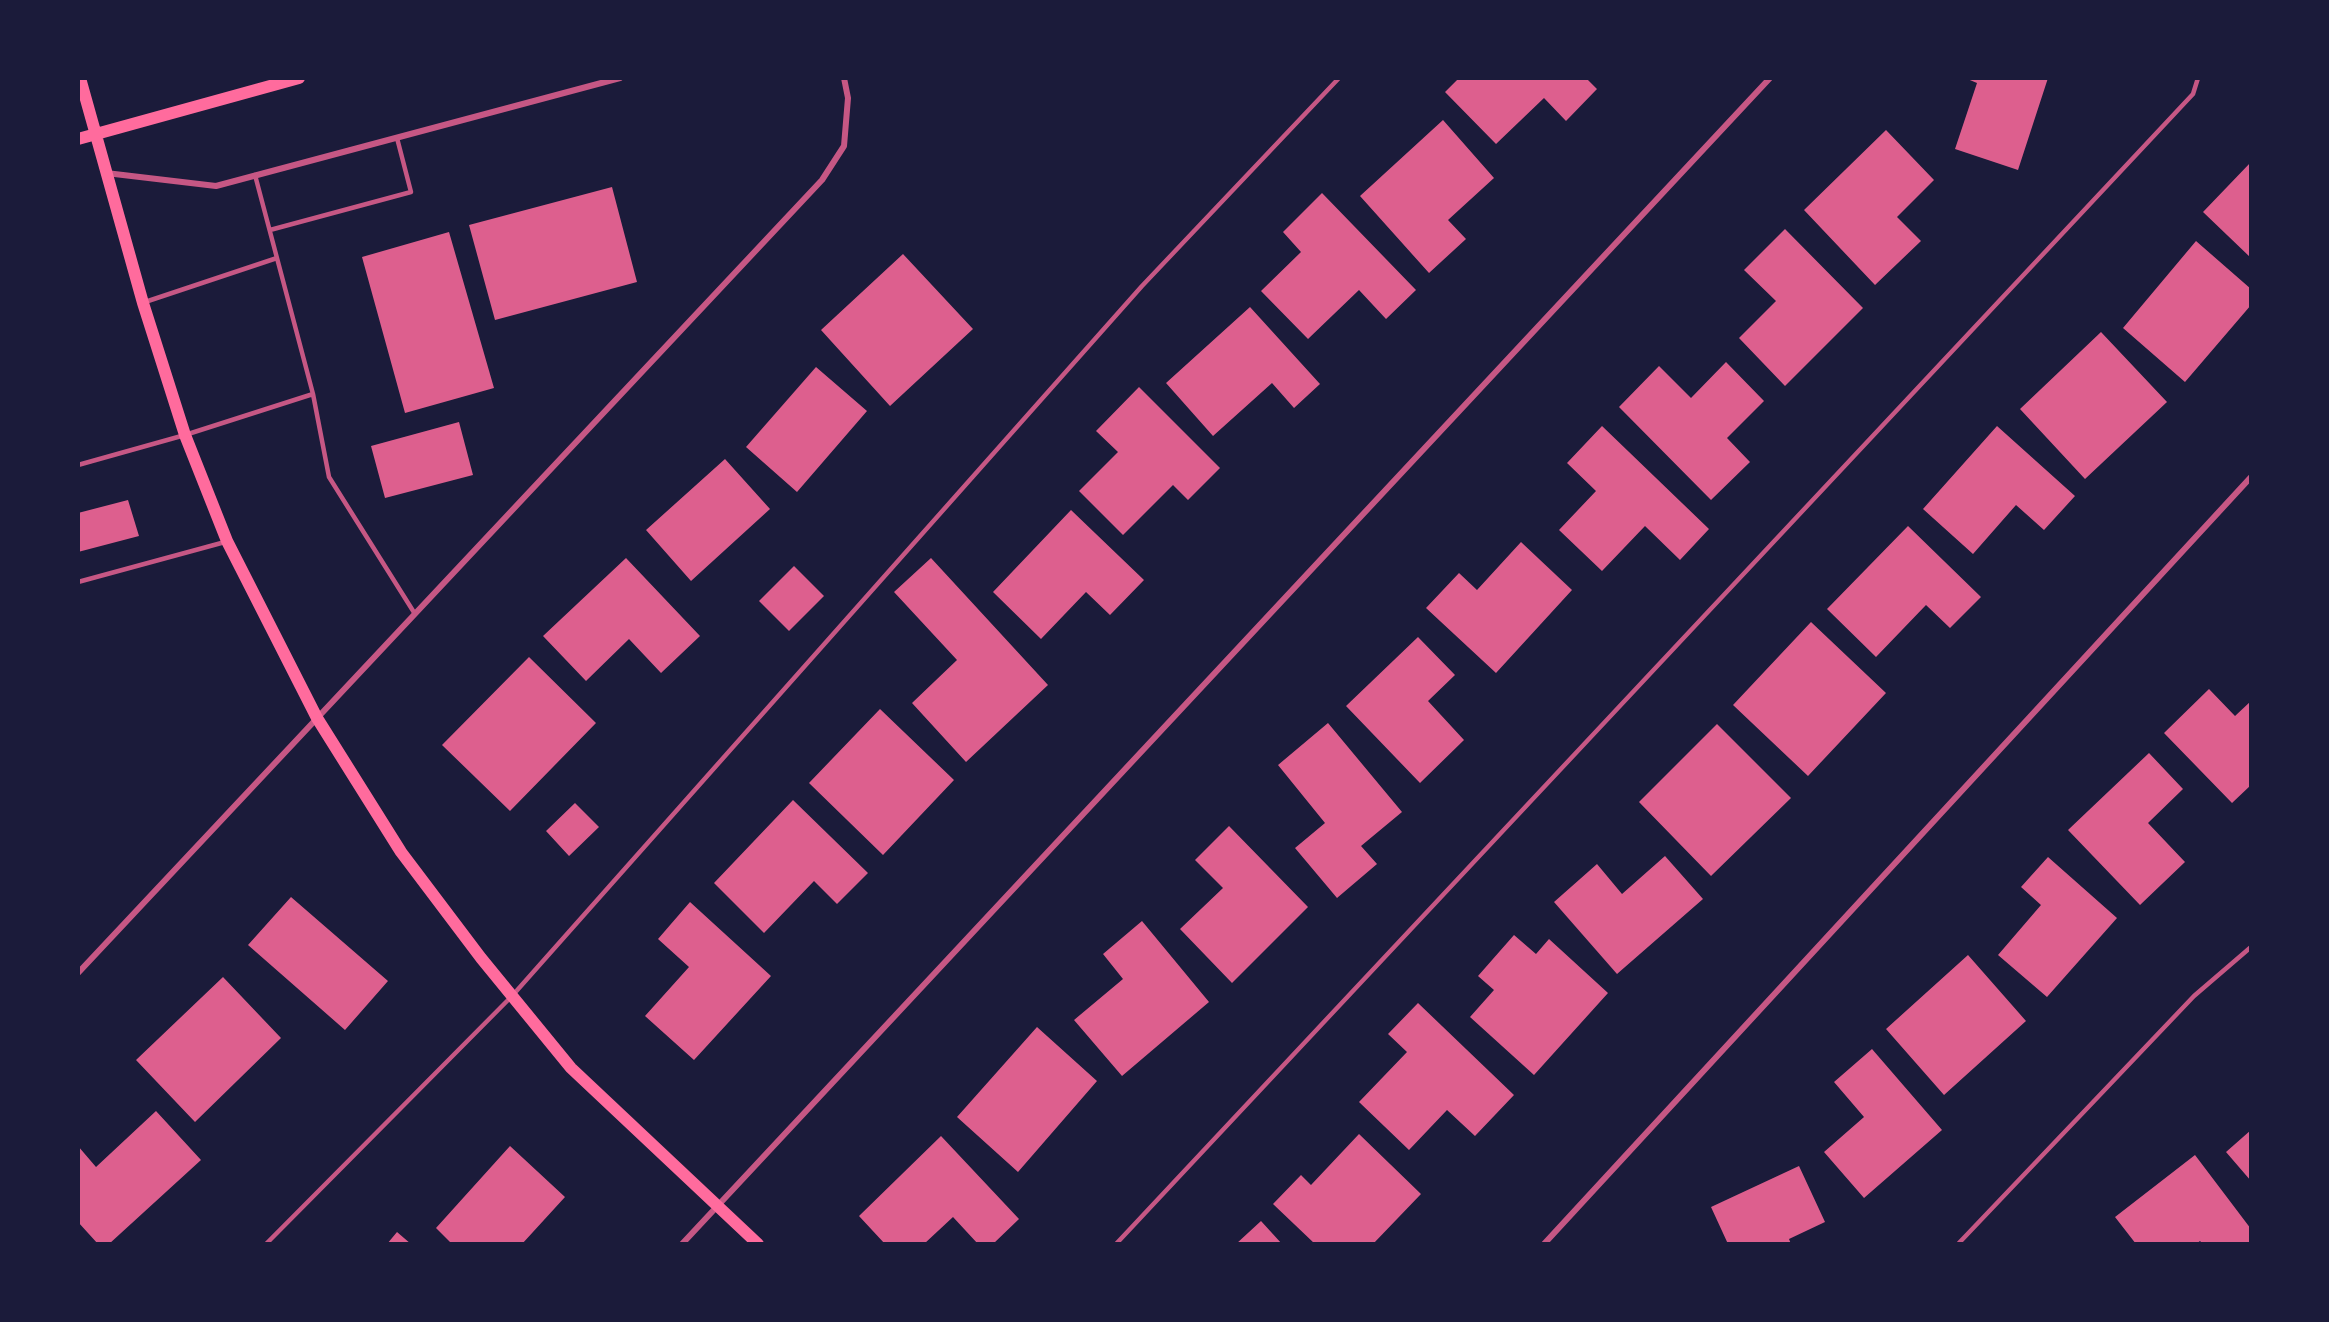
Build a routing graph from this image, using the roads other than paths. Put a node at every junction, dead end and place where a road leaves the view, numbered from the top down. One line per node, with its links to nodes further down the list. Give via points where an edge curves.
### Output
1 (80, 78): 8 (main road)
2 (299, 78): 8 (main road)
3 (620, 78): 9 (street)
4 (844, 78): 22 (street, via 848,98 844,146 822,180)
5 (1339, 78): 26 (lane, via 1142,286)
6 (1770, 78): 27 (street)
7 (2198, 78): 31 (lane, via 2193,94)
8 (95, 135): 10 (main road); 11 (main road)
9 (397, 138): 12 (street); 13 (lane, via 411,192)
10 (78, 139)
11 (106, 172): 12 (street, via 216,186); 15 (main road)
12 (255, 175): 13 (lane)
13 (270, 230): 14 (lane)
14 (278, 258): 15 (lane); 16 (lane)
15 (143, 303): 17 (main road)
16 (313, 394): 17 (lane); 22 (lane, via 329,477)
17 (185, 435): 18 (lane); 20 (main road)
18 (78, 465)
19 (2251, 477): 32 (street)
20 (227, 541): 21 (lane); 23 (main road)
21 (78, 582)
22 (415, 614): 23 (street)
23 (317, 718): 25 (street); 26 (main road, via 400,852)
24 (2251, 947): 33 (lane, via 2194,996)
25 (78, 973)
26 (512, 996): 27 (main road, via 571,1068); 28 (lane)
27 (717, 1207): 29 (street); 30 (main road)
28 (266, 1244)
29 (682, 1244)
30 (758, 1244)
31 (1116, 1244)
32 (1544, 1244)
33 (1958, 1244)

